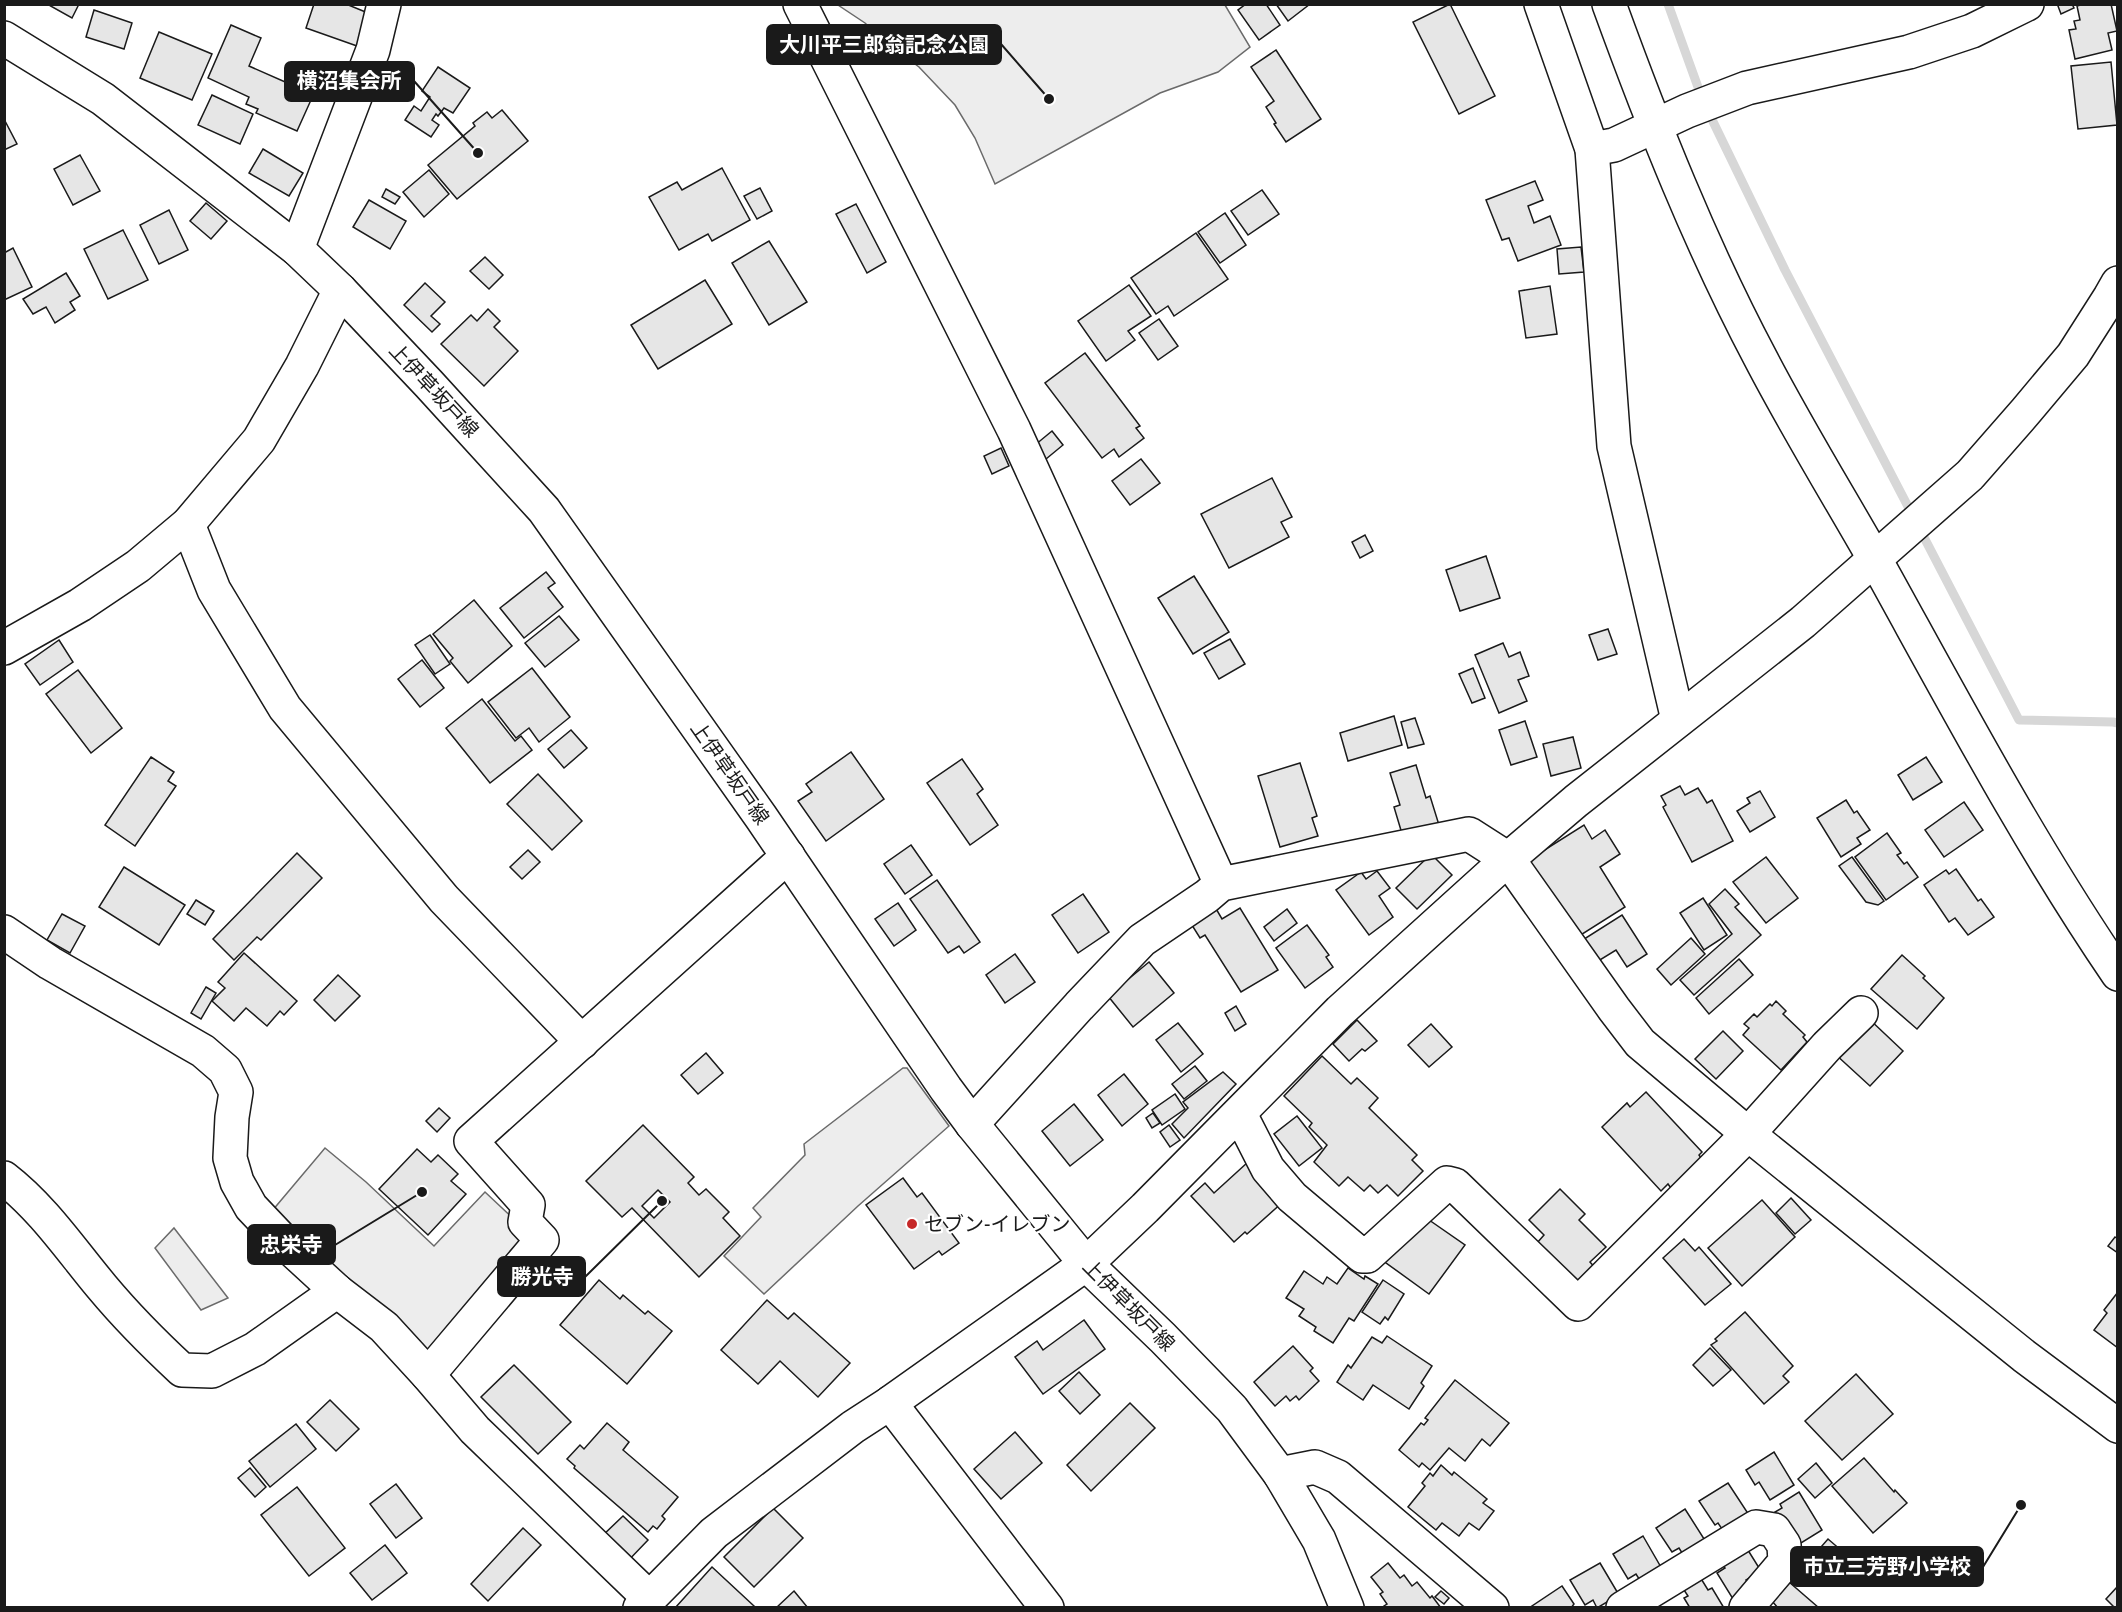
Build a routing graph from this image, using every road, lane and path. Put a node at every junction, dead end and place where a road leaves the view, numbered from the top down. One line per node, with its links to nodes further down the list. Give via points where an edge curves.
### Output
1 (384, 4): 9 (street, via 373,50)
2 (800, 4): 18 (street, via 1014,430)
3 (1541, 4): 8 (street)
4 (1609, 4): 7 (street)
5 (2027, 4): 7 (street, via 1972,31 1920,48 1747,88)
6 (4, 38): 9 (street, 上伊草坂戸線, via 103,99)
7 (1655, 126): 8 (street, via 1614,145); 13 (street, via 1760,359)
8 (1592, 148): 15 (street, via 1614,446)
9 (297, 249): 11 (street, 上伊草坂戸線)
10 (2118, 282): 13 (street, via 2073,355 2026,411 1970,475)
11 (340, 290): 12 (street, via 259,440); 16 (street, 上伊草坂戸線, via 544,510)
12 (188, 524): 14 (street, via 138,566); 22 (street, via 214,590 285,708 444,899)
13 (1875, 560): 15 (street); 20 (street, via 2045,860)
14 (4, 648)
15 (1678, 720): 17 (street)
16 (788, 856): 22 (street); 24 (street, 上伊草坂戸線)
17 (1508, 859): 18 (street, via 1469,834); 25 (street, via 1640,1042); 27 (street, via 1340,1011)
18 (1221, 885): 24 (street, via 1142,940)
19 (4, 932): 28 (street, via 203,1051 225,1071 236,1092 230,1158 237,1182 251,1207)
20 (2118, 974)
21 (1861, 1013): 25 (street)
22 (582, 1042): 29 (street, via 471,1141 528,1205 525,1222 542,1240)
23 (1244, 1122): 25 (street, via 1268,1169 1292,1197 1362,1256 1367,1256 1447,1183 1455,1185 1578,1304)
24 (972, 1124): 27 (street, 上伊草坂戸線)
25 (1748, 1134): 31 (street, via 2014,1349)
26 (4, 1178): 28 (street, via 63,1238 147,1337 182,1370 212,1371 255,1349)
27 (1086, 1264): 30 (street); 32 (street, 上伊草坂戸線, via 1232,1409)
28 (337, 1291): 29 (street, via 384,1327)
29 (428, 1375): 33 (street, via 475,1430)
30 (890, 1403): 33 (street, via 714,1533); 34 (street)
31 (2118, 1426)
32 (1280, 1474): 35 (street, 上伊草坂戸線, via 1319,1540); 36 (street, via 1315,1467 1338,1477)
33 (644, 1602)
34 (1047, 1608)
35 (1347, 1608)
36 (1491, 1608)
37 (1623, 1608): 38 (street, via 1756,1527 1774,1530 1784,1545 1785,1562)
38 (1746, 1608)

